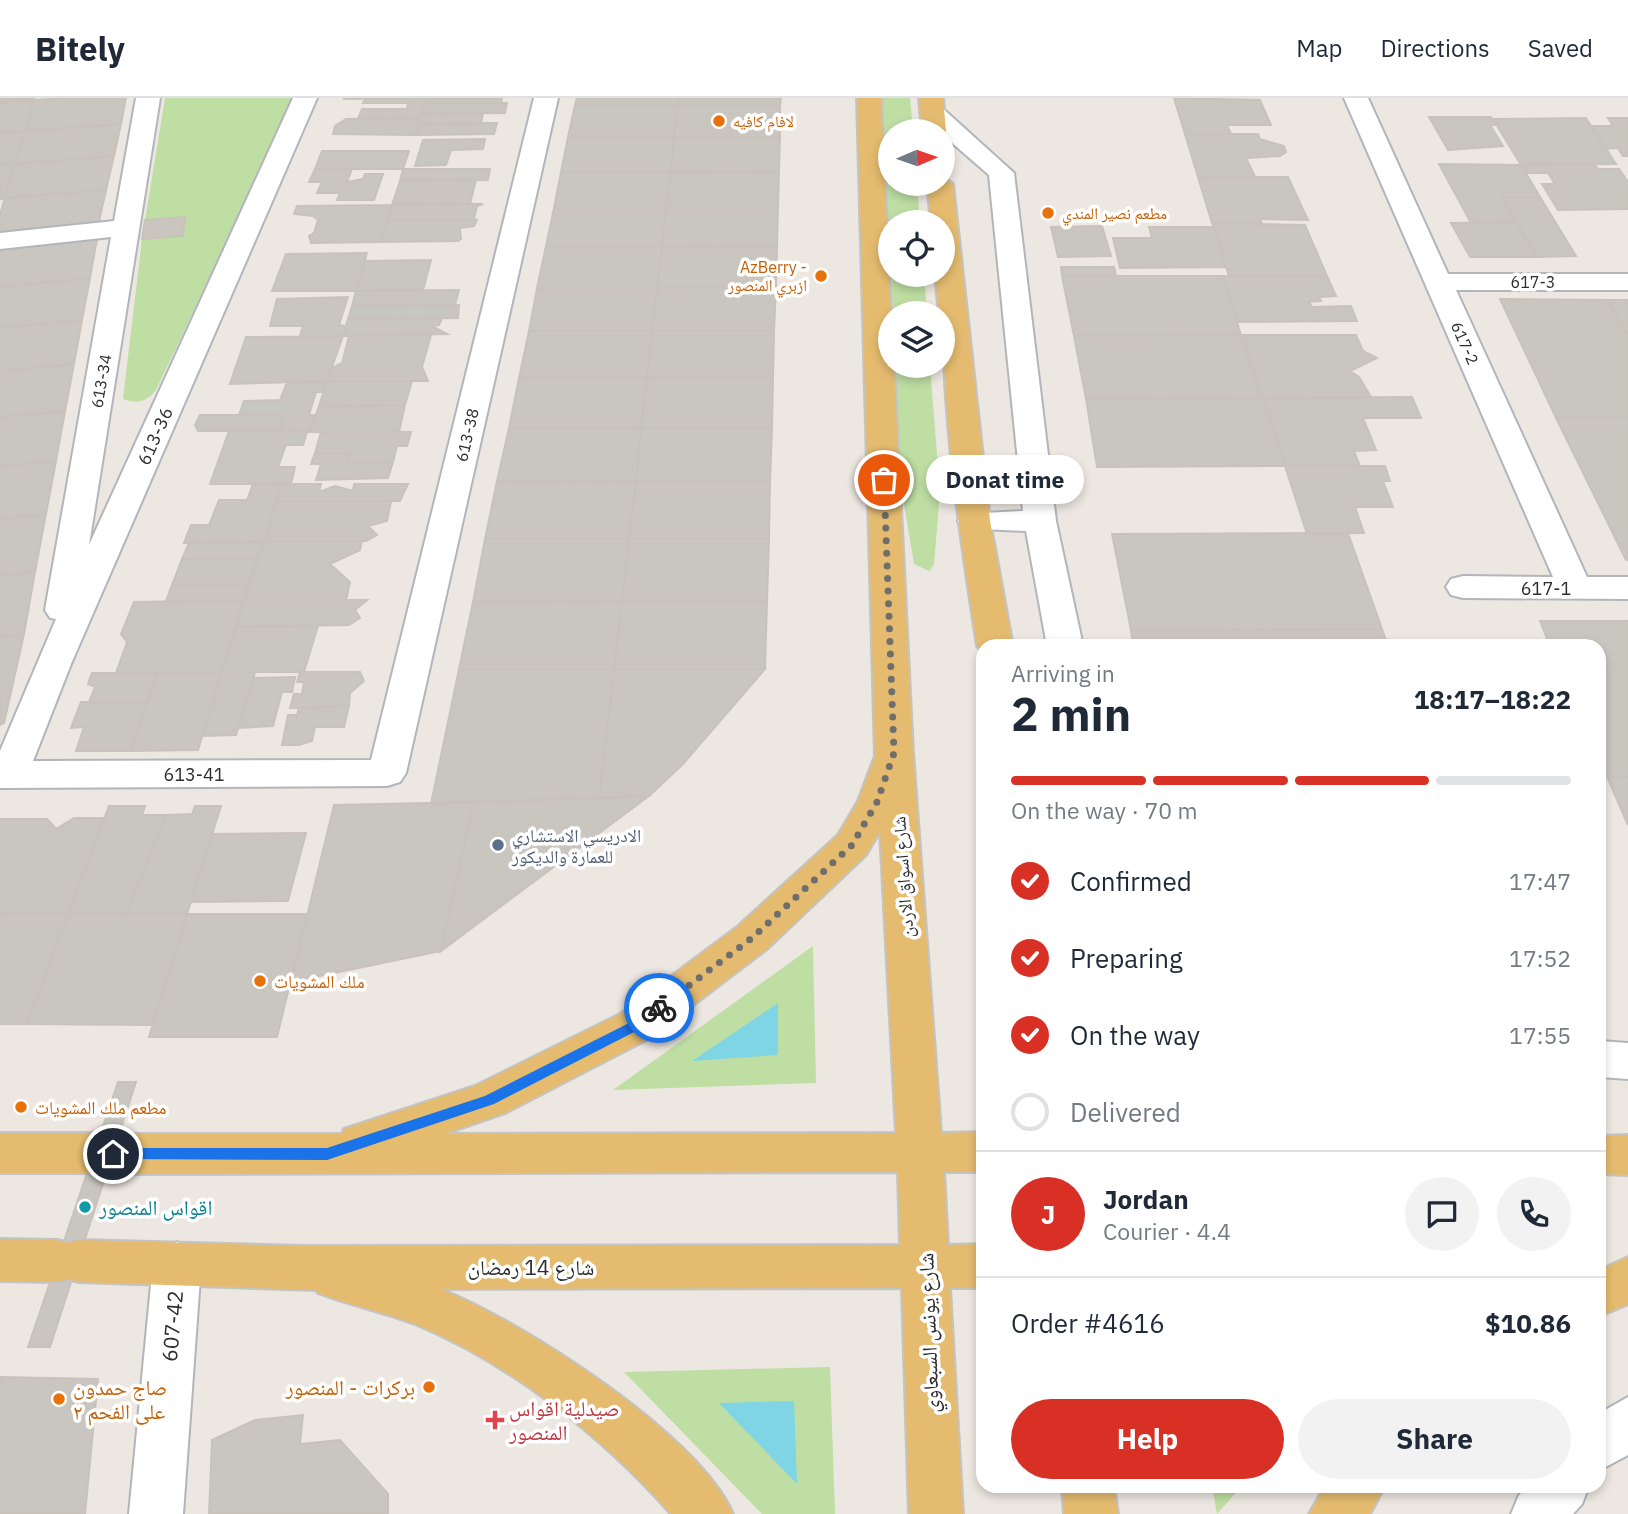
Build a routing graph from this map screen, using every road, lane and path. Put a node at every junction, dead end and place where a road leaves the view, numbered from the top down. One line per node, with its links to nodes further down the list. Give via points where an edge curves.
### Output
1 (148, 98): 8 (street, 613-34)
2 (305, 98): 19 (street, 613-36)
3 (546, 98): 21 (street, 613-38)
4 (869, 98): 20 (main road, شارع اسواق الاردن)
5 (1356, 98): 10 (street, 617-2)
6 (932, 114): 13 (street, via 1001,173)
7 (941, 196): 12 (main road)
8 (126, 228): 9 (street); 19 (street, 613-34)
9 (0, 241)
10 (1438, 282): 11 (street, 617-3); 15 (street, 617-2)
11 (1628, 282)
12 (974, 521): 13 (street); 17 (main road)
13 (1040, 521): 18 (street)
14 (1463, 587): 15 (street, 617-1)
15 (1575, 588): 16 (street, 617-1)
16 (1628, 588)
17 (994, 639)
18 (1064, 639)
19 (53, 664): 22 (street, 613-36)
20 (894, 753): 25 (main road, شارع اسواق الاردن); 28 (main road, via 877,802 852,845 752,938 635,1026 489,1100)
21 (387, 773): 22 (street, 613-41)
22 (4, 775)
23 (1606, 1059): 24 (street)
24 (1628, 1061)
25 (920, 1152): 26 (main road); 28 (main road); 31 (main road, شارع يونس السبعاوي)
26 (976, 1152)
27 (0, 1153): 28 (main road)
28 (327, 1154)
29 (0, 1260): 30 (main road, شارع 14 رمضان)
30 (177, 1264): 35 (main road, شارع 14 رمضان); 43 (street, 607-42)
31 (925, 1266): 32 (main road, شارع 14 رمضان); 35 (main road, شارع 14 رمضان); 45 (main road, شارع يونس السبعاوي)
32 (976, 1266)
33 (1606, 1267): 34 (main road)
34 (1628, 1267)
35 (303, 1268): 44 (main road, via 445,1314 564,1383 674,1476)
36 (1628, 1279): 37 (main road)
37 (1606, 1291)
38 (1628, 1422): 39 (street)
39 (1606, 1440)
40 (1089, 1493): 46 (main road)
41 (1353, 1493): 47 (main road)
42 (1557, 1493): 48 (street)
43 (156, 1514)
44 (706, 1514)
45 (936, 1514)
46 (1091, 1514)
47 (1336, 1514)
48 (1538, 1514)

